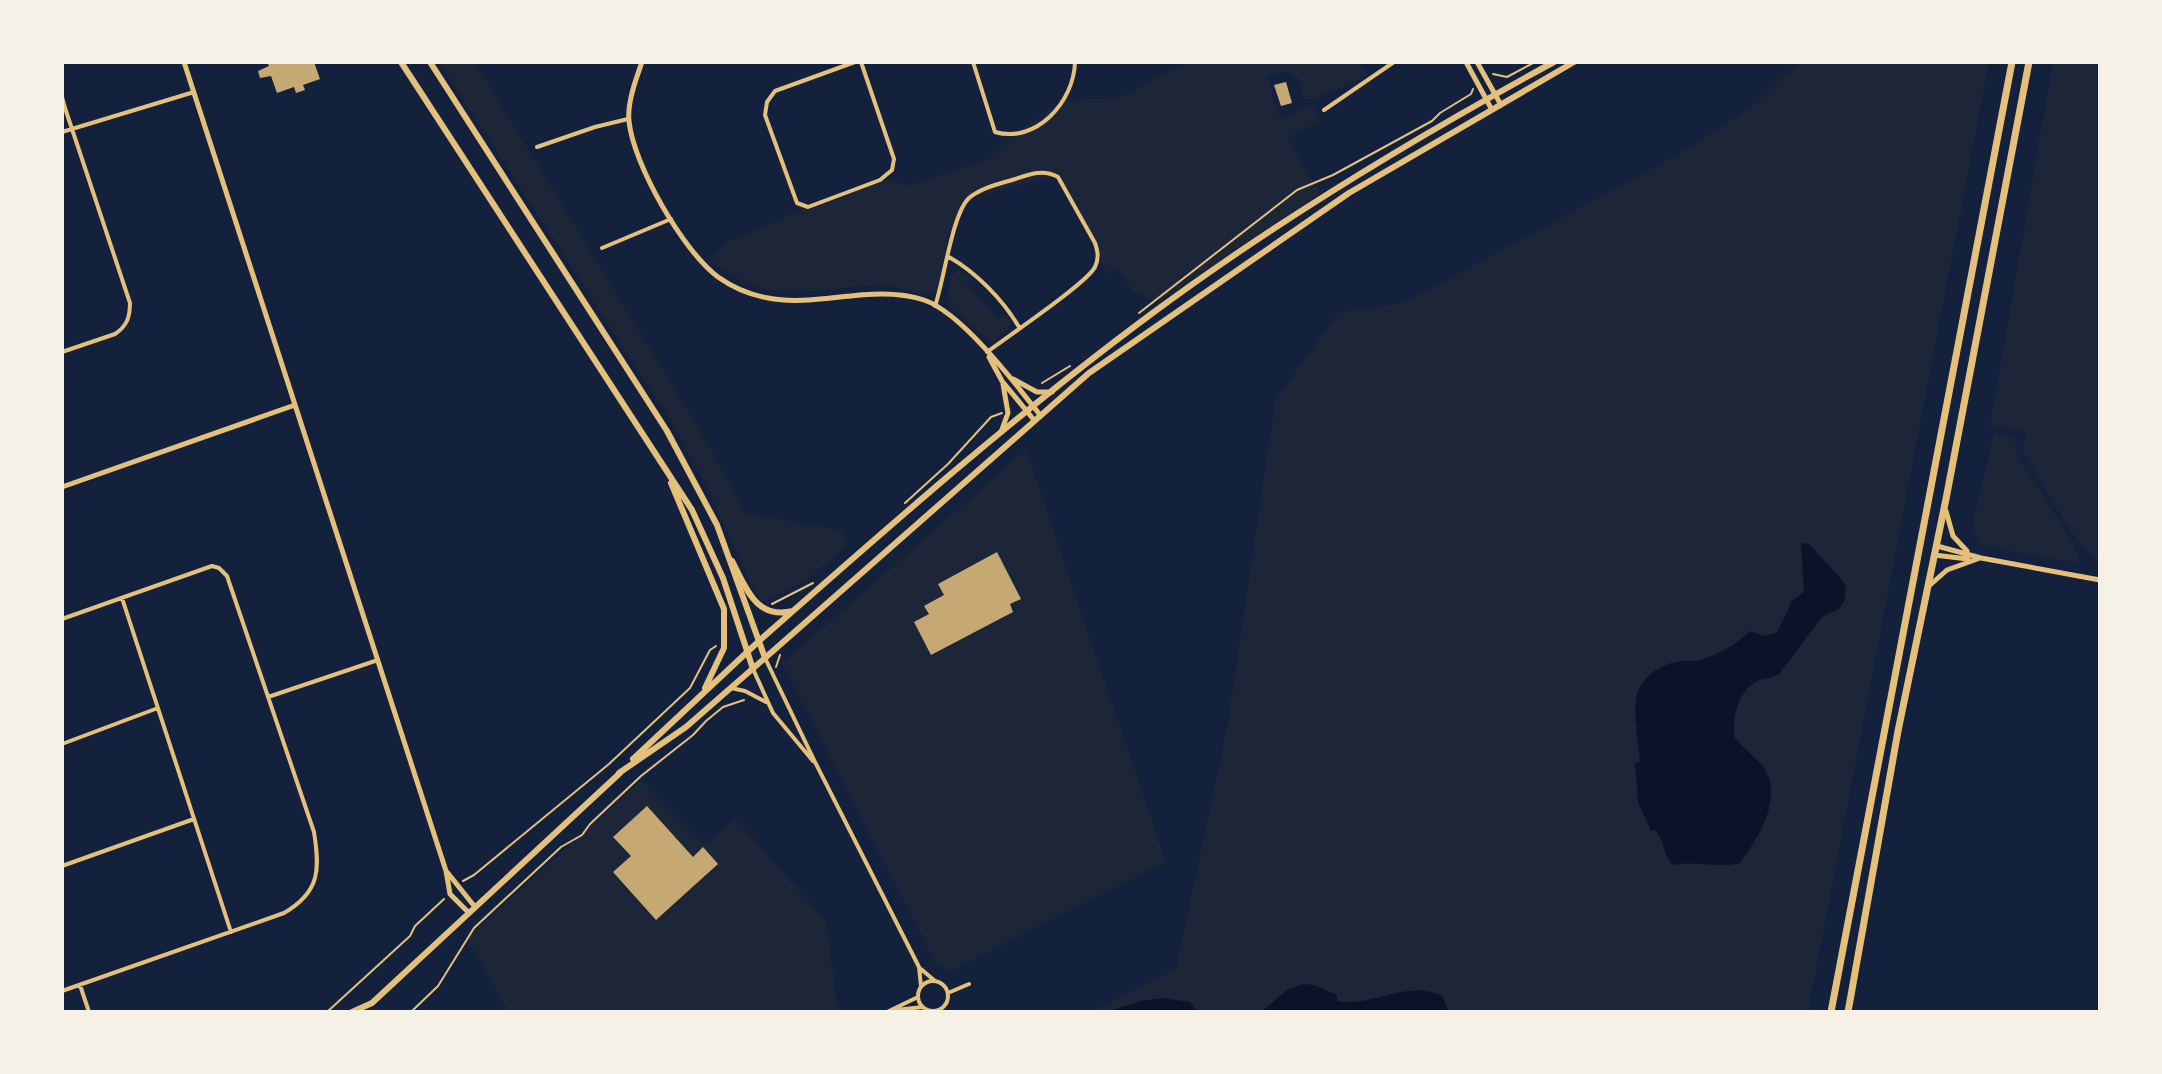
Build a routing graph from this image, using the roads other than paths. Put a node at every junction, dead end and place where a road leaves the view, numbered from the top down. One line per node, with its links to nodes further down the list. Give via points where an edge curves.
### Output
1 (184, 62): 15 (street)
2 (401, 62): 41 (main road)
3 (430, 62): 46 (main road, via 667,431)
4 (642, 62): 23 (street)
5 (858, 62): 5 (street, via 894,159 892,170 880,180 808,207 797,203 765,115 767,102 775,91)
6 (973, 62): 7 (street, via 995,132 1011,137 1040,127 1051,116 1067,92)
7 (1075, 62)
8 (1394, 62): 21 (street)
9 (1466, 62): 18 (street)
10 (1477, 62): 16 (street)
11 (1554, 62): 16 (main road)
12 (1574, 62): 19 (main road)
13 (2012, 62): 44 (highway)
14 (2029, 62): 43 (highway)
15 (194, 92): 24 (street); 37 (street)
16 (1495, 94): 18 (main road); 19 (street)
17 (62, 97): 20 (street)
18 (1486, 99): 22 (street); 36 (main road, via 1344,184 1156,310)
19 (1501, 105): 22 (main road)
20 (64, 106): 24 (street)
21 (1324, 110)
22 (1492, 110): 39 (main road, via 1278,241 1089,373)
23 (628, 119): 26 (street); 27 (street, via 637,155)
24 (72, 129): 25 (street); 32 (street, via 130,314 115,334)
25 (62, 132)
26 (537, 147)
27 (671, 219): 28 (street); 30 (street, via 717,276 754,295 784,300 896,295)
28 (602, 248)
29 (949, 257): 30 (street); 31 (street, via 972,272); 31 (street, via 959,214 969,199 989,187 1037,173 1058,177 1095,243 1098,260 1084,279)
30 (935, 306): 33 (street)
31 (1019, 327): 33 (street)
32 (62, 352)
33 (987, 352): 34 (street); 35 (street)
34 (1012, 378): 36 (street, via 1037,392); 38 (street)
35 (1002, 381): 38 (street); 40 (street, via 1008,413)
36 (1052, 392): 38 (main road)
37 (295, 405): 42 (street); 56 (street)
38 (1031, 410): 39 (street); 40 (main road)
39 (1037, 418): 55 (main road)
40 (1000, 433): 51 (main road)
41 (661, 461): 54 (main road, via 703,533); 59 (main road, via 724,609 724,648)
42 (62, 487)
43 (1946, 499): 45 (highway); 47 (street, via 1953,536)
44 (1919, 547): 45 (highway); 85 (highway)
45 (1935, 550): 47 (street); 49 (highway)
46 (731, 558): 51 (main road, via 759,607 773,613); 53 (main road)
47 (1981, 558): 48 (street); 49 (street, via 1947,570)
48 (2100, 580)
49 (1926, 591): 86 (highway)
50 (122, 598): 52 (street); 60 (street, via 219,568 227,576); 62 (street)
51 (793, 611): 53 (main road)
52 (62, 619)
53 (759, 641): 54 (main road); 55 (main road)
54 (748, 651): 57 (main road); 59 (main road)
55 (765, 658): 57 (main road); 64 (street)
56 (378, 660): 60 (street); 68 (street)
57 (753, 669): 58 (main road); 61 (street)
58 (731, 688): 61 (street); 65 (main road)
59 (701, 695): 65 (main road)
60 (268, 697): 70 (street, via 314,832 318,860 307,897 284,913)
61 (768, 704): 64 (street)
62 (158, 708): 63 (street); 66 (street)
63 (62, 744)
64 (815, 762): 71 (street)
65 (619, 773): 69 (main road)
66 (194, 819): 67 (street); 70 (street)
67 (62, 866)
68 (446, 871): 69 (street); 69 (street, via 450,894)
69 (472, 910): 79 (main road)
70 (231, 932): 74 (street)
71 (919, 967): 72 (street); 75 (street)
72 (935, 981): 75 (street); 77 (street)
73 (969, 984): 77 (street)
74 (80, 985): 76 (street); 81 (street)
75 (921, 986): 78 (street)
76 (62, 991)
77 (948, 993): 80 (street, via 941,1009)
78 (918, 997): 80 (street); 84 (street)
79 (372, 1003): 82 (main road); 83 (main road)
80 (923, 1007): 84 (street)
81 (89, 1012)
82 (352, 1012)
83 (369, 1012)
84 (888, 1012)
85 (1831, 1012)
86 (1848, 1012)

